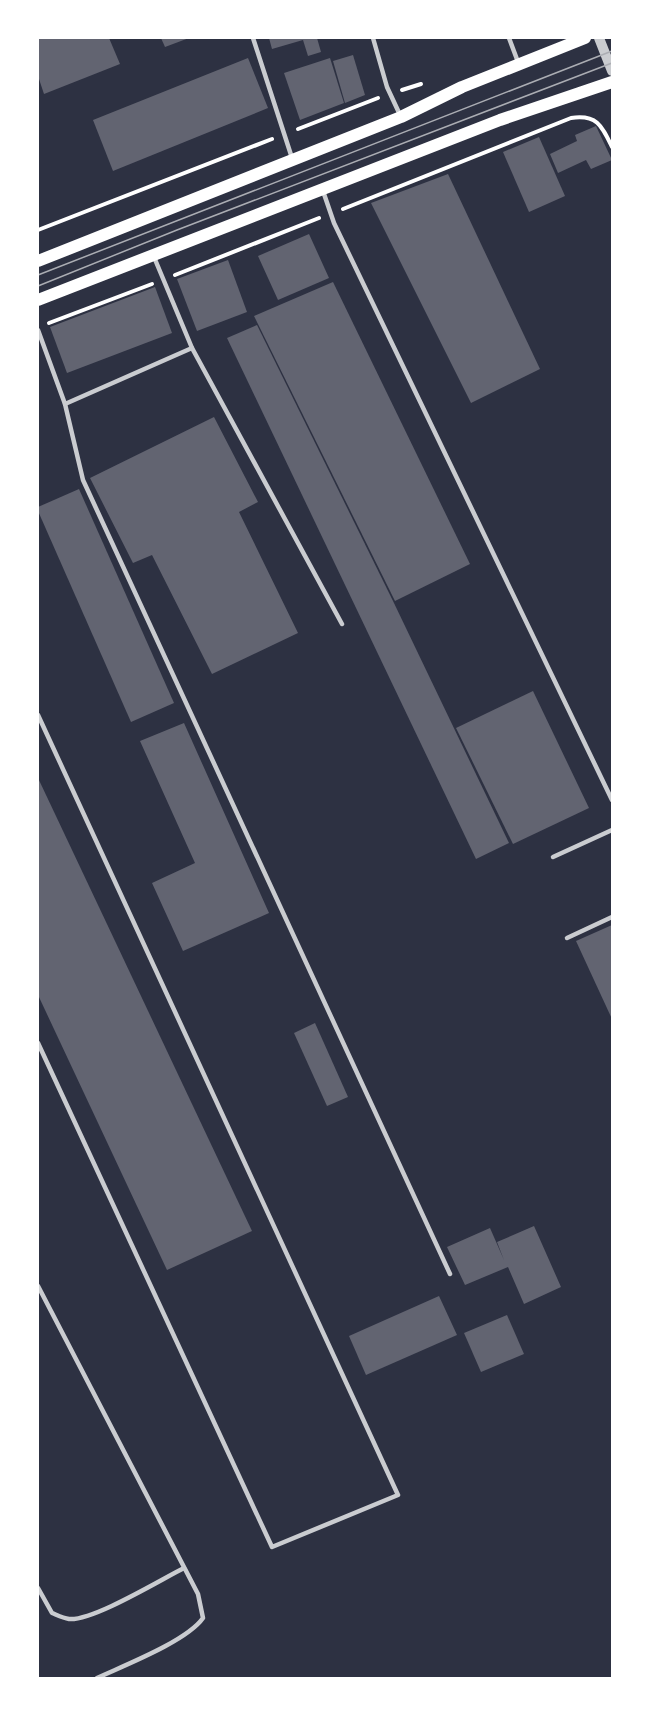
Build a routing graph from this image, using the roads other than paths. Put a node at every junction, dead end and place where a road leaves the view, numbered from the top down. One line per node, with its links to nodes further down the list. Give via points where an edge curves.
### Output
1 (253, 38): 10 (lane)
2 (373, 38): 9 (lane)
3 (509, 38): 6 (lane)
4 (585, 38): 6 (main road)
5 (599, 38): 7 (street)
6 (519, 65): 9 (main road)
7 (612, 71)
8 (612, 82): 11 (main road)
9 (401, 117): 10 (main road)
10 (293, 160): 13 (main road)
11 (322, 188): 12 (main road); 20 (lane, via 339,234)
12 (153, 254): 14 (main road); 16 (lane)
13 (38, 261)
14 (38, 300)
15 (38, 330): 17 (lane)
16 (192, 348): 17 (lane); 18 (lane)
17 (65, 404): 26 (lane, via 83,480)
18 (342, 624)
19 (38, 715): 25 (lane, via 398,1495 272,1547)
20 (612, 800)
21 (612, 830): 22 (lane)
22 (554, 857)
23 (612, 917): 24 (lane)
24 (567, 938)
25 (38, 1043)
26 (450, 1274)
27 (38, 1286): 28 (lane)
28 (184, 1568): 29 (lane, via 99,1612 76,1618 51,1613); 30 (lane, via 204,1618 183,1636)
29 (38, 1588)
30 (97, 1678)

